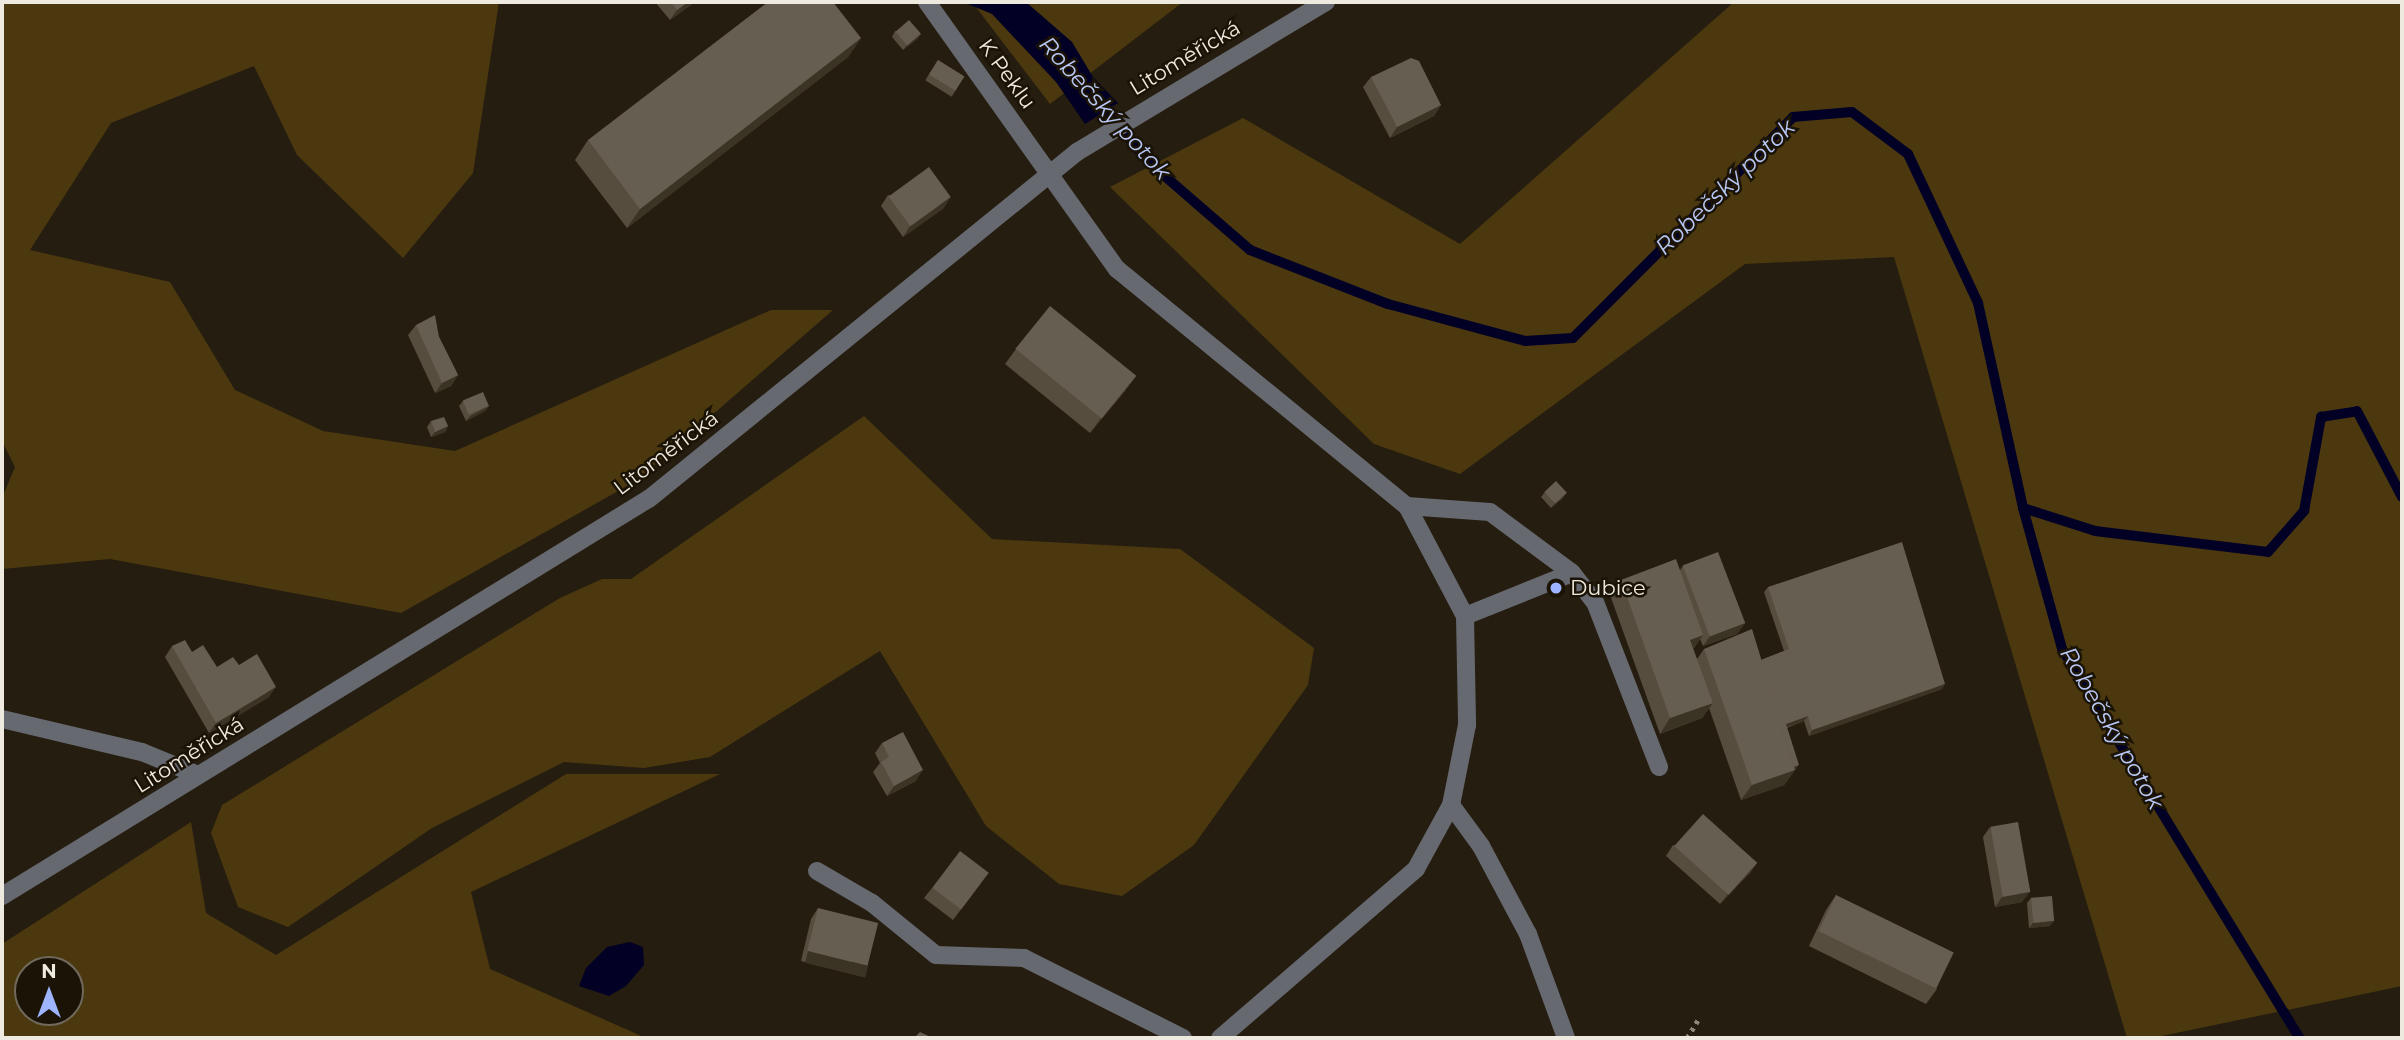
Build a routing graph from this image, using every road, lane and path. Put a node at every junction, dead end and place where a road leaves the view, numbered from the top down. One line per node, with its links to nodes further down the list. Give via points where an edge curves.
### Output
1 (927, 2): 3 (street, K Peklu)
2 (1326, 2): 3 (street, Litoměřická, via 1160,99)
3 (1050, 173): 4 (street, K Peklu, via 1116,269); 9 (street, Litoměřická, via 650,498)
4 (1406, 506): 5 (street, via 1490,512); 6 (street)
5 (1572, 573): 6 (street); 8 (street, via 1595,601)
6 (1465, 616): 10 (street, via 1467,725)
7 (2, 719): 9 (street, via 142,752)
8 (1659, 767)
9 (198, 775): 12 (street, Litoměřická)
10 (1451, 805): 15 (street, via 1416,869); 16 (street, via 1481,846 1528,934)
11 (817, 871): 14 (street, via 872,903 936,955 1024,958)
12 (2, 896)
13 (1699, 1018): 17 (path)
14 (1183, 1038)
15 (1220, 1038)
16 (1566, 1038)
17 (1687, 1038)

